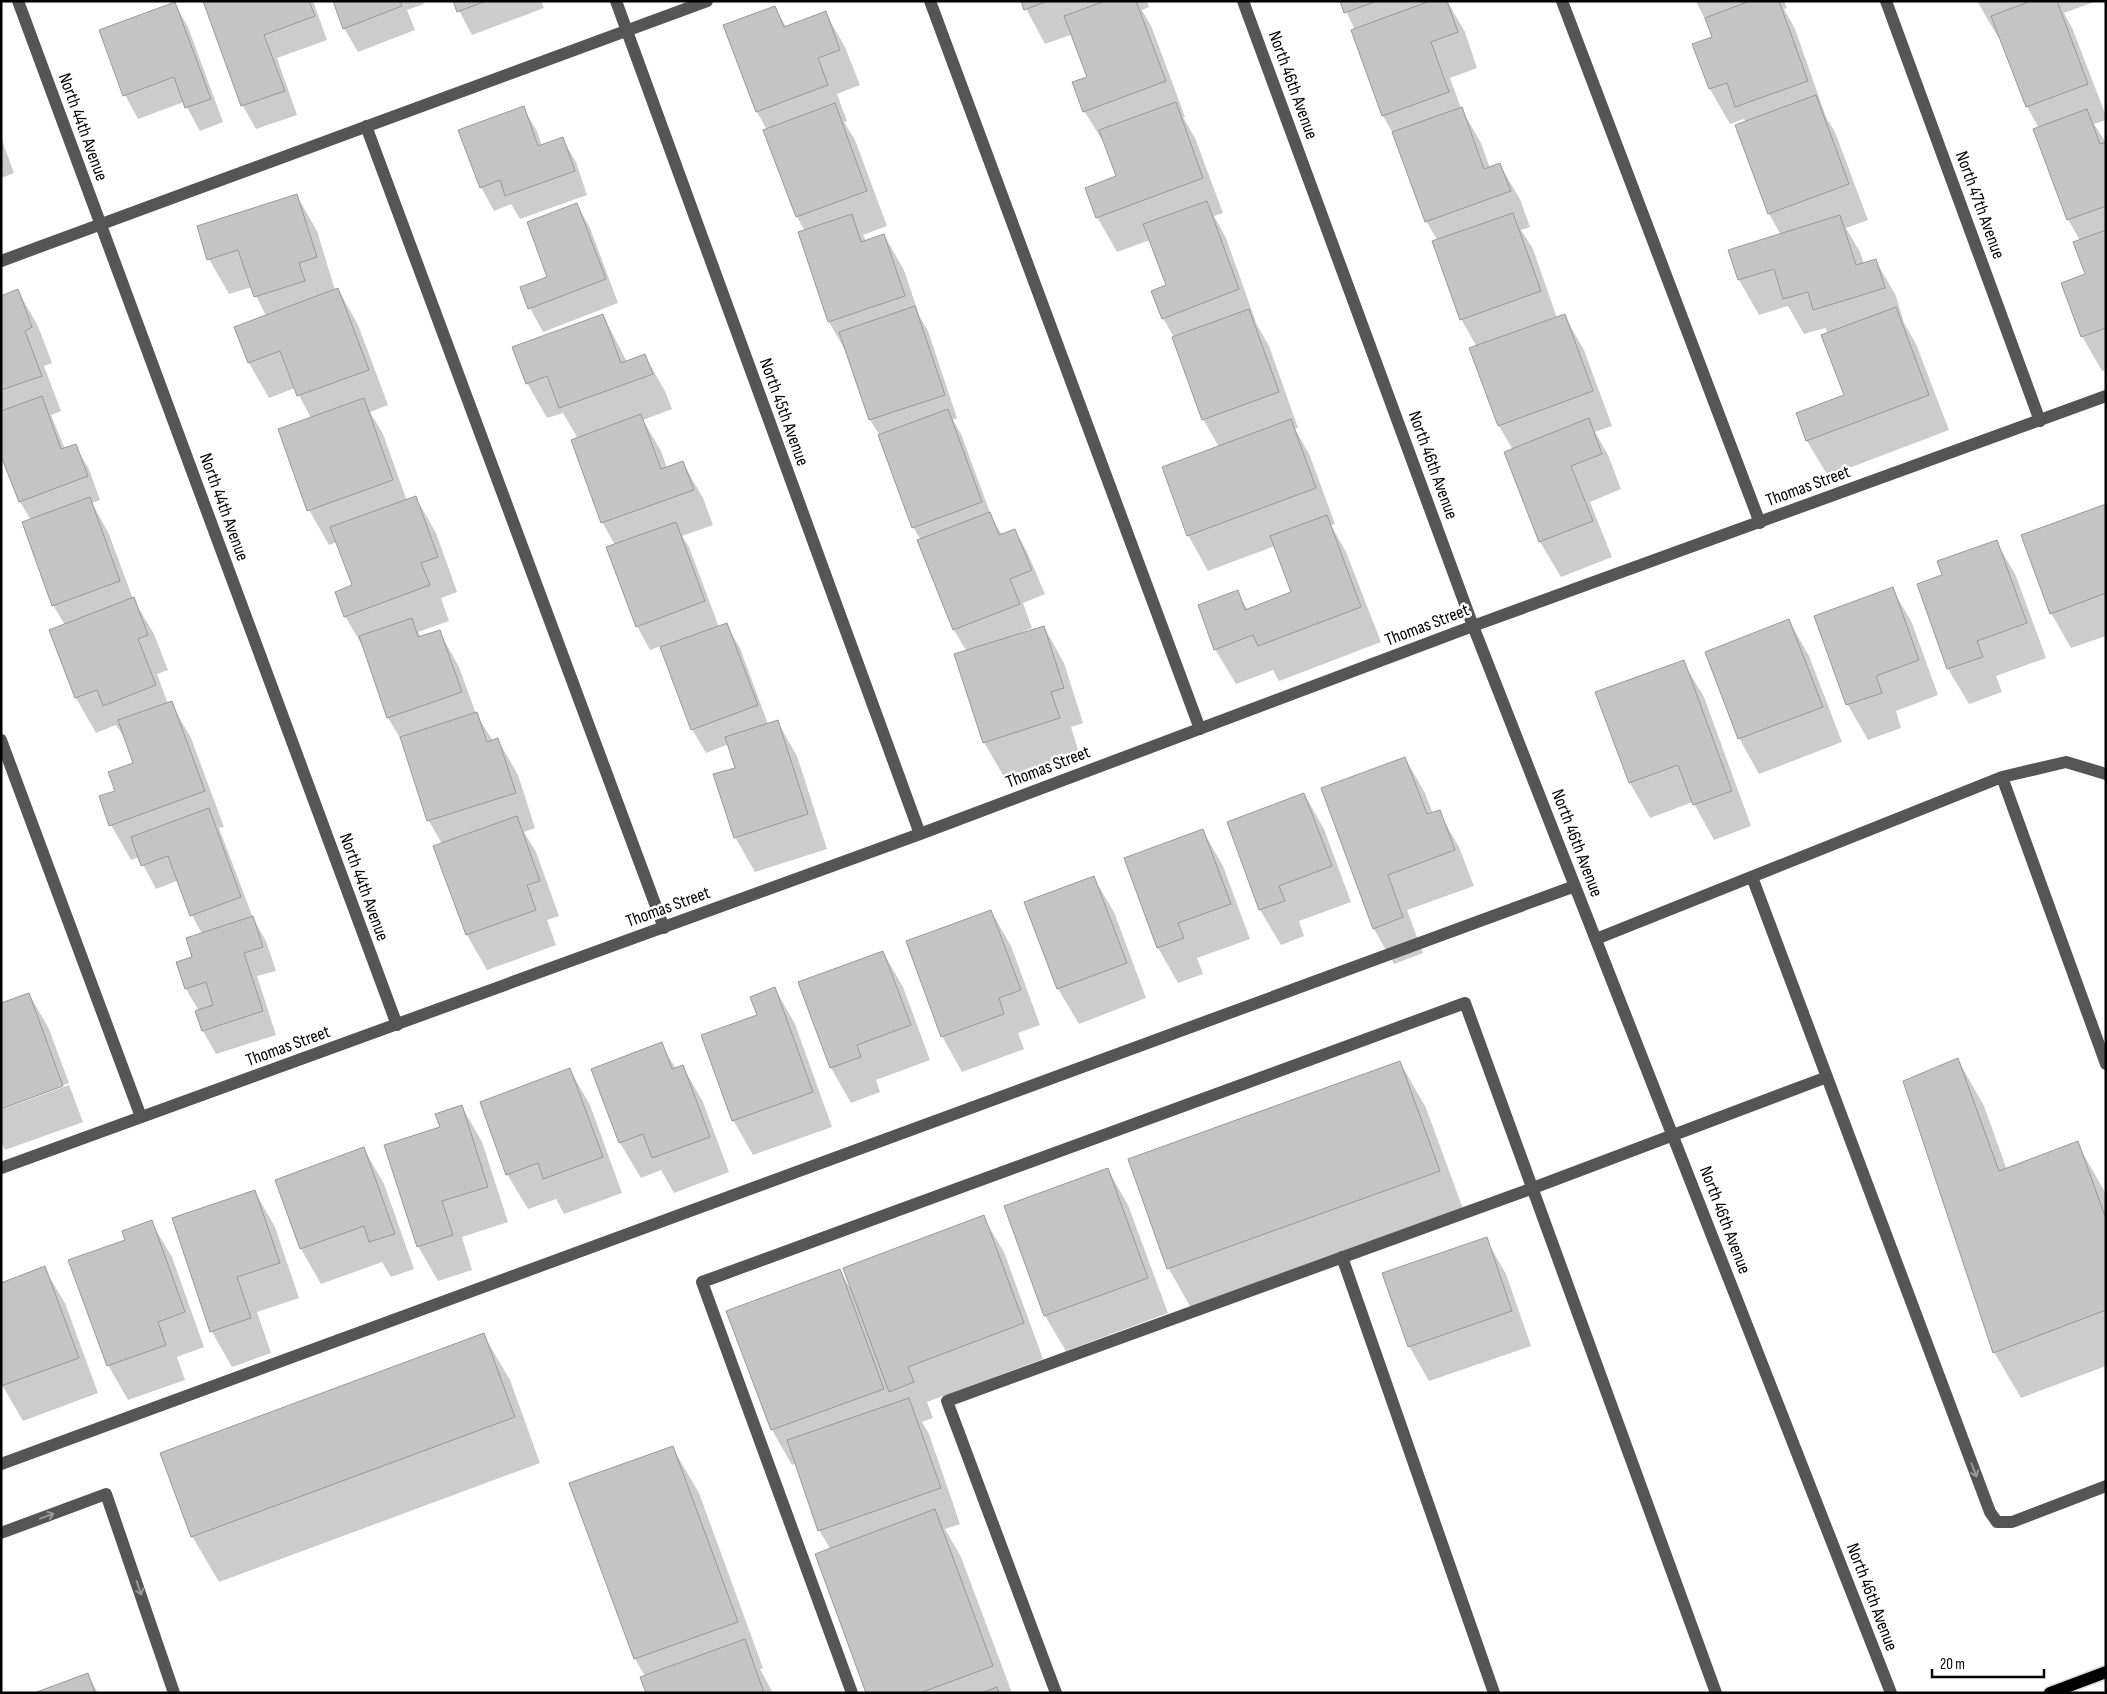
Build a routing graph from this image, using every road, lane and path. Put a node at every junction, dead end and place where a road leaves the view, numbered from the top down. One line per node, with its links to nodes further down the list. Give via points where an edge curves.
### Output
1 (18, 1): 10 (street, North 44th Avenue)
2 (616, 1): 8 (street, North 45th Avenue)
3 (707, 1): 8 (street)
4 (930, 1): 16 (street)
5 (1243, 1): 15 (street, North 46th Avenue)
6 (1562, 1): 14 (street)
7 (1886, 1): 13 (street, North 47th Avenue)
8 (627, 30): 9 (street); 20 (street, North 45th Avenue)
9 (366, 126): 10 (street); 23 (street)
10 (100, 224): 11 (street); 25 (street, North 44th Avenue)
11 (1, 260)
12 (2106, 396): 13 (street, Thomas Street)
13 (2040, 421): 14 (street, Thomas Street)
14 (1760, 523): 15 (street, Thomas Street)
15 (1473, 626): 16 (street, Thomas Street); 22 (street, North 46th Avenue)
16 (1200, 729): 20 (street, Thomas Street)
17 (1, 740): 28 (street)
18 (2106, 774): 19 (street, via 2066,762)
19 (2002, 777): 21 (street); 26 (street)
20 (920, 834): 23 (street, Thomas Street)
21 (1752, 877): 24 (street); 27 (street)
22 (1576, 886): 24 (street, North 46th Avenue); 33 (street)
23 (664, 928): 25 (street, Thomas Street)
24 (1596, 939): 29 (street, North 46th Avenue)
25 (397, 1025): 28 (street, Thomas Street)
26 (2106, 1064)
27 (1827, 1077): 29 (street); 34 (street, one-way to 34, via 1990,1512 1997,1522 2012,1522)
28 (141, 1117): 30 (street, Thomas Street)
29 (1672, 1134): 31 (street); 42 (street, North 46th Avenue)
30 (1, 1168)
31 (1533, 1188): 32 (street); 38 (street, via 1465,1004 702,1282); 41 (street)
32 (1342, 1257): 39 (street, via 947,1400); 40 (street)
33 (1, 1464)
34 (2106, 1486)
35 (1, 1533): 37 (street, one-way to 37, via 106,1494)
36 (2106, 1672): 43 (main road)
37 (174, 1693)
38 (852, 1693)
39 (1056, 1693)
40 (1494, 1693)
41 (1716, 1693)
42 (1891, 1693)
43 (2050, 1693)

